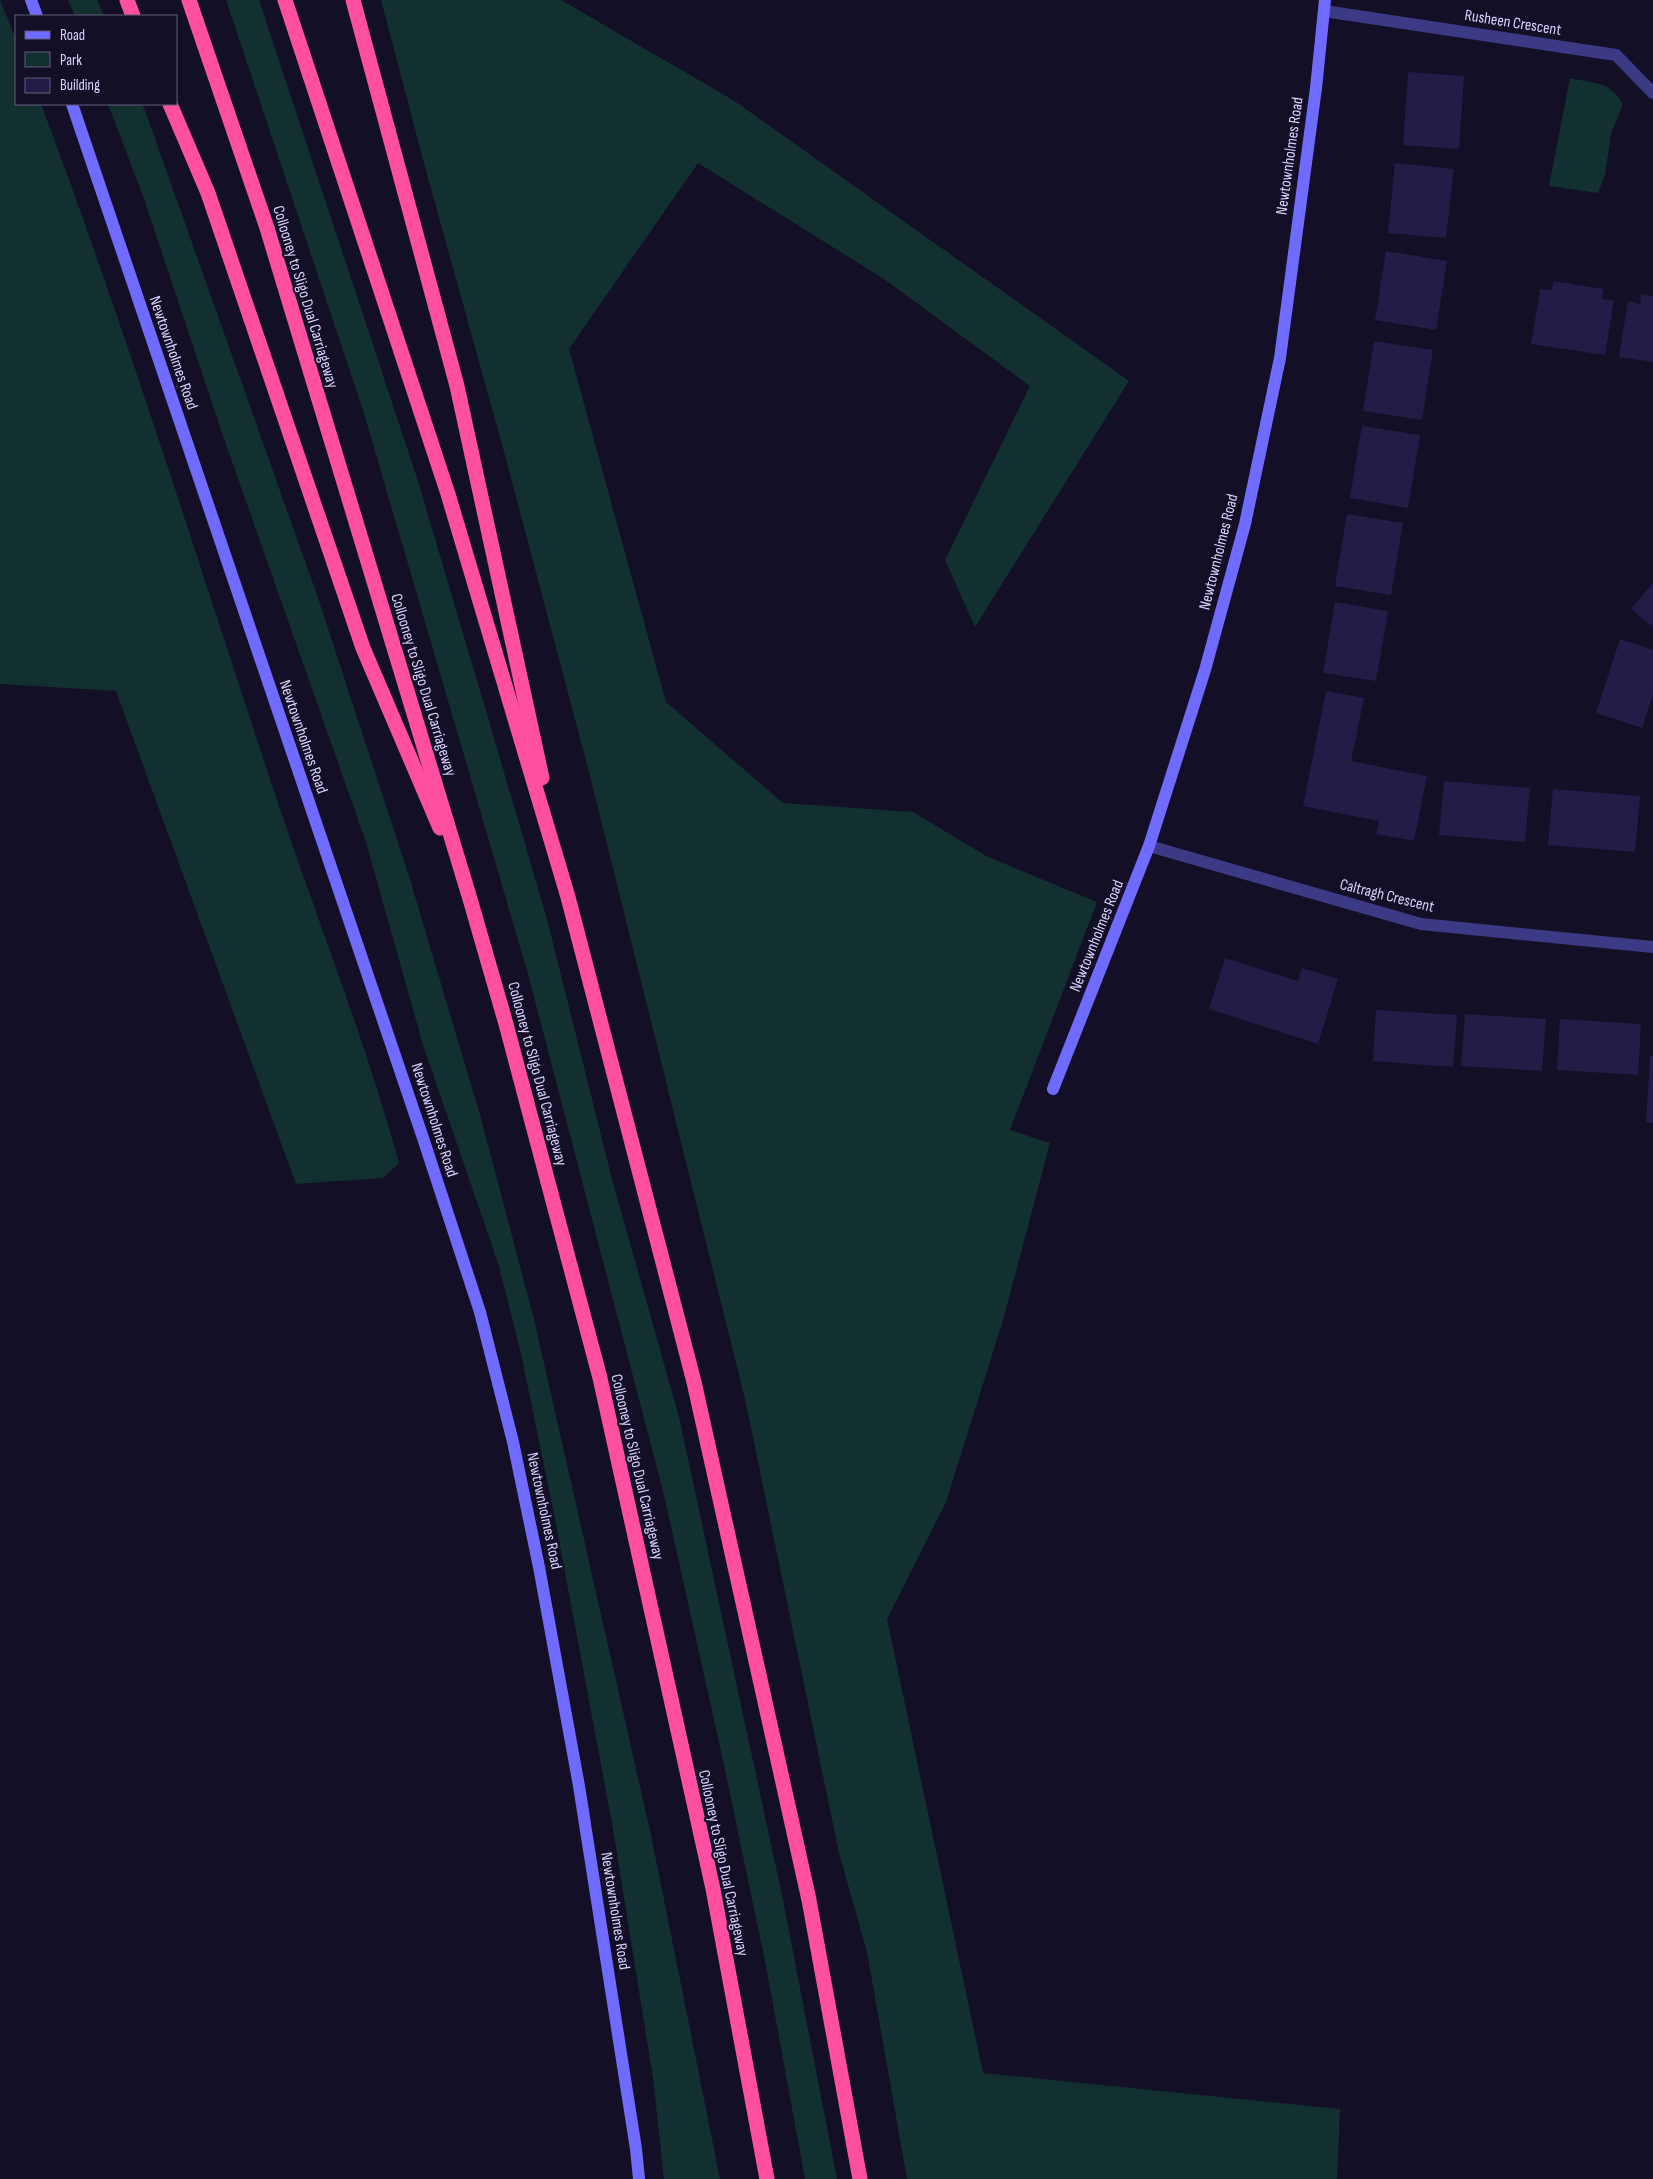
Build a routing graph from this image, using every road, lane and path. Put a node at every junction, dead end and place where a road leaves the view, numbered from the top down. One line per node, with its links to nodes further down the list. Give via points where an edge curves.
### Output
1 (31, 0): 7 (street)
2 (127, 0): 8 (highway)
3 (189, 0): 14 (highway, Collooney to Sligo Dual Carriageway, via 267,228)
4 (285, 0): 13 (highway, via 448,494)
5 (353, 0): 13 (highway, via 457,386)
6 (1325, 5): 9 (street, Rusheen Crescent, via 1616,55); 12 (street, Newtownholmes Road, via 1280,358 1249,506 1205,670)
7 (37, 15)
8 (134, 15)
9 (1653, 93)
10 (72, 105): 17 (street, Newtownholmes Road, via 480,1312 513,1442 579,1786)
11 (170, 105): 14 (highway, via 208,193 363,648)
12 (1150, 846): 15 (street, Caltragh Crescent, via 1421,924); 16 (street, Newtownholmes Road)
13 (568, 897): 19 (highway, via 694,1382 809,1900)
14 (470, 899): 18 (highway, Collooney to Sligo Dual Carriageway, via 600,1378 713,1889)
15 (1653, 946)
16 (1053, 1089)
17 (638, 2179)
18 (767, 2179)
19 (860, 2179)

